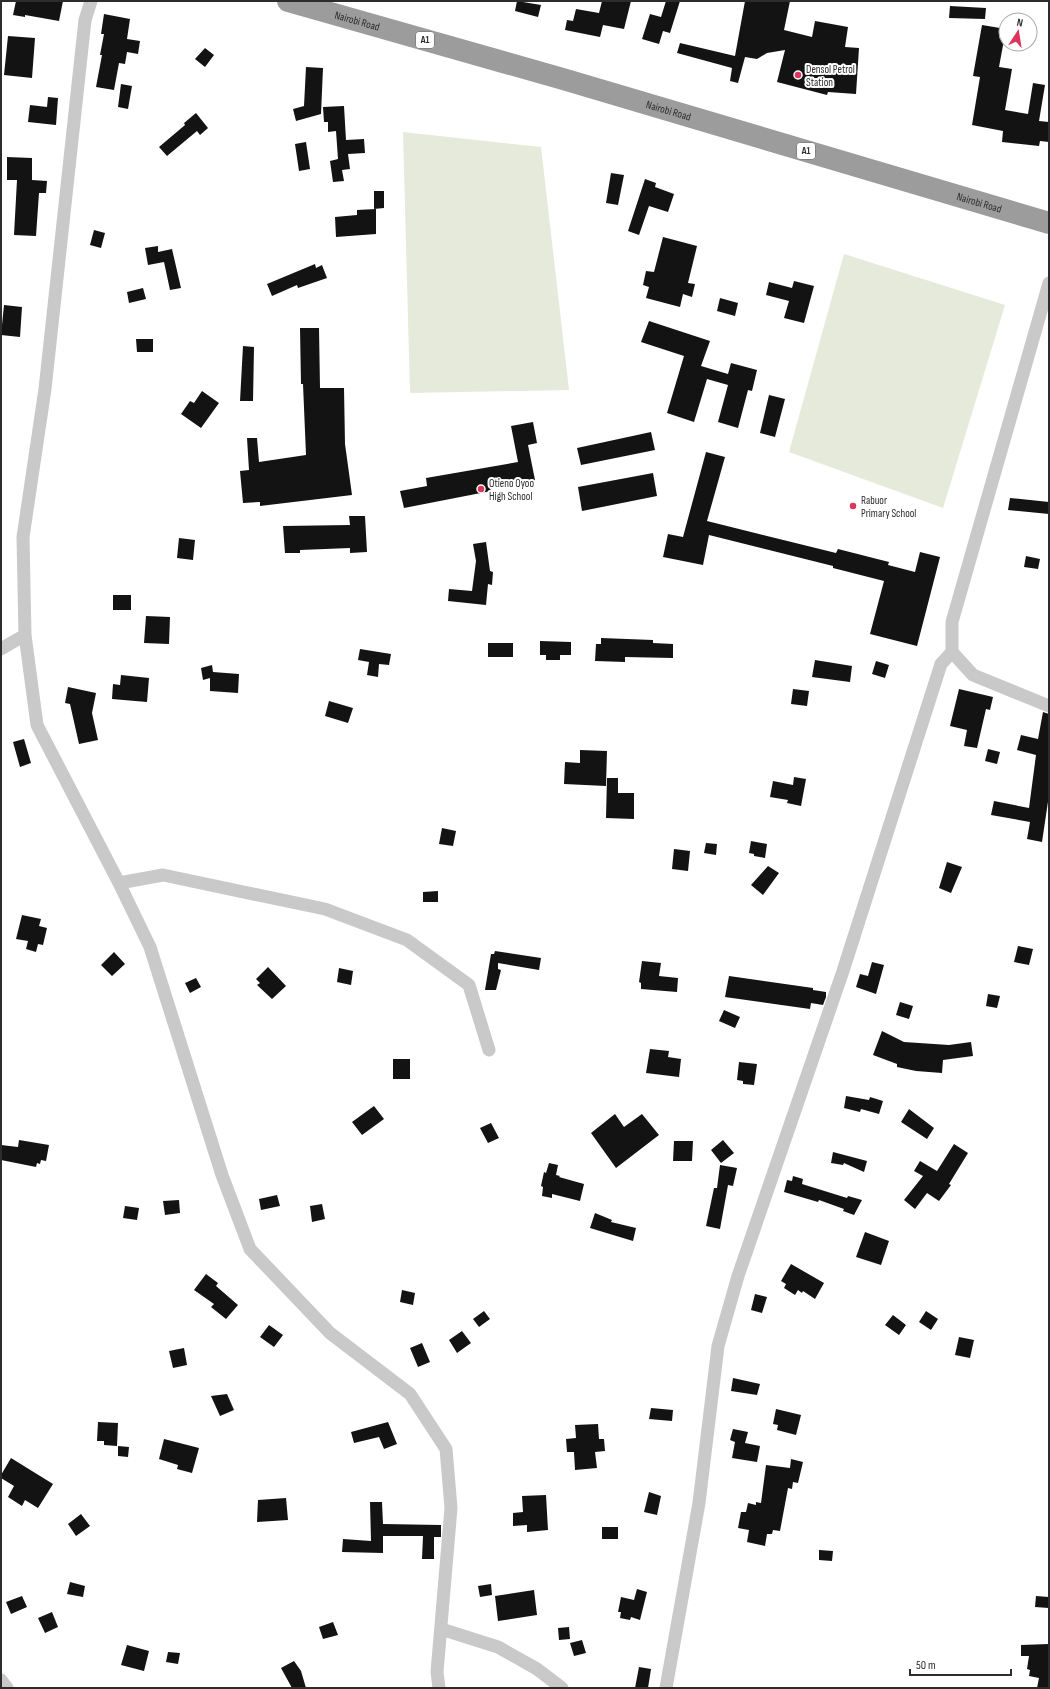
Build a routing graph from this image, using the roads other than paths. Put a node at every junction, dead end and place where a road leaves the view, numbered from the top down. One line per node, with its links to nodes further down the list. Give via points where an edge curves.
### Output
1 (91, 1): 5 (street, via 85,20 45,389 23,537)
2 (288, 1): 3 (highway, Nairobi Road / A1, via 563,78)
3 (1049, 223)
4 (1049, 283): 7 (street, via 952,622)
5 (25, 635): 6 (street); 9 (street, via 37,724)
6 (1, 649)
7 (952, 652): 8 (street, via 973,675); 16 (street, via 941,664 843,971 738,1276 718,1346 699,1503)
8 (1049, 706)
9 (119, 883): 10 (street, via 163,874 325,909 407,940 469,985); 11 (street, via 150,947 222,1175 250,1249 330,1333 410,1394 446,1449 451,1508)
10 (489, 1050)
11 (441, 1629): 14 (street, via 437,1672); 15 (street, via 498,1647 537,1669)
12 (1, 1680): 13 (street)
13 (7, 1688)
14 (439, 1688)
15 (562, 1688)
16 (666, 1688)

